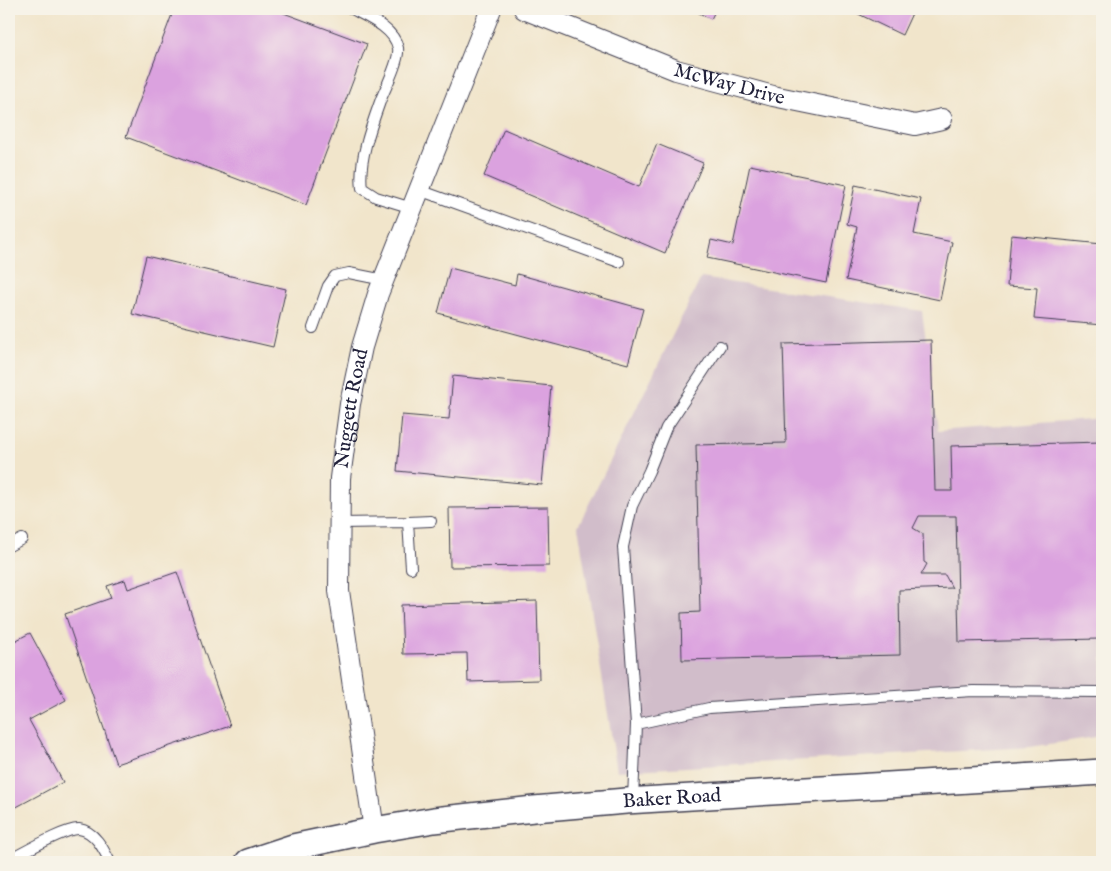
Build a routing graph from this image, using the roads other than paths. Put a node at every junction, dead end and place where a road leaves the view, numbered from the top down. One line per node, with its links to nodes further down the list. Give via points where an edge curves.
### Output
1 (352, 9): 5 (lane, via 383,27 398,48 364,155 360,176 362,188 376,197)
2 (491, 9): 5 (street, Nuggett Road)
3 (524, 9): 4 (street, McWay Drive, via 676,70 773,96 915,125)
4 (942, 119)
5 (415, 199): 6 (lane); 7 (street, Nuggett Road)
6 (619, 262)
7 (384, 280): 8 (lane, via 349,273 335,276 328,286); 12 (street, Nuggett Road, via 362,347 350,404 340,478)
8 (313, 328)
9 (720, 346): 17 (lane, via 666,428 632,506 623,546)
10 (431, 521): 11 (lane)
11 (408, 522): 12 (lane); 15 (lane)
12 (340, 523): 20 (street, Nuggett Road, via 339,591)
13 (22, 539): 14 (lane)
14 (9, 546)
15 (411, 568)
16 (1102, 692): 17 (lane, via 973,691 708,708)
17 (636, 724): 19 (lane)
18 (1102, 772): 19 (street, Baker Road)
19 (633, 800): 20 (street, Baker Road, via 434,820)
20 (374, 830): 23 (street, Baker Road, via 293,847)
21 (9, 860): 22 (lane, via 61,834 79,829 92,835)
22 (110, 862)
23 (248, 862)

